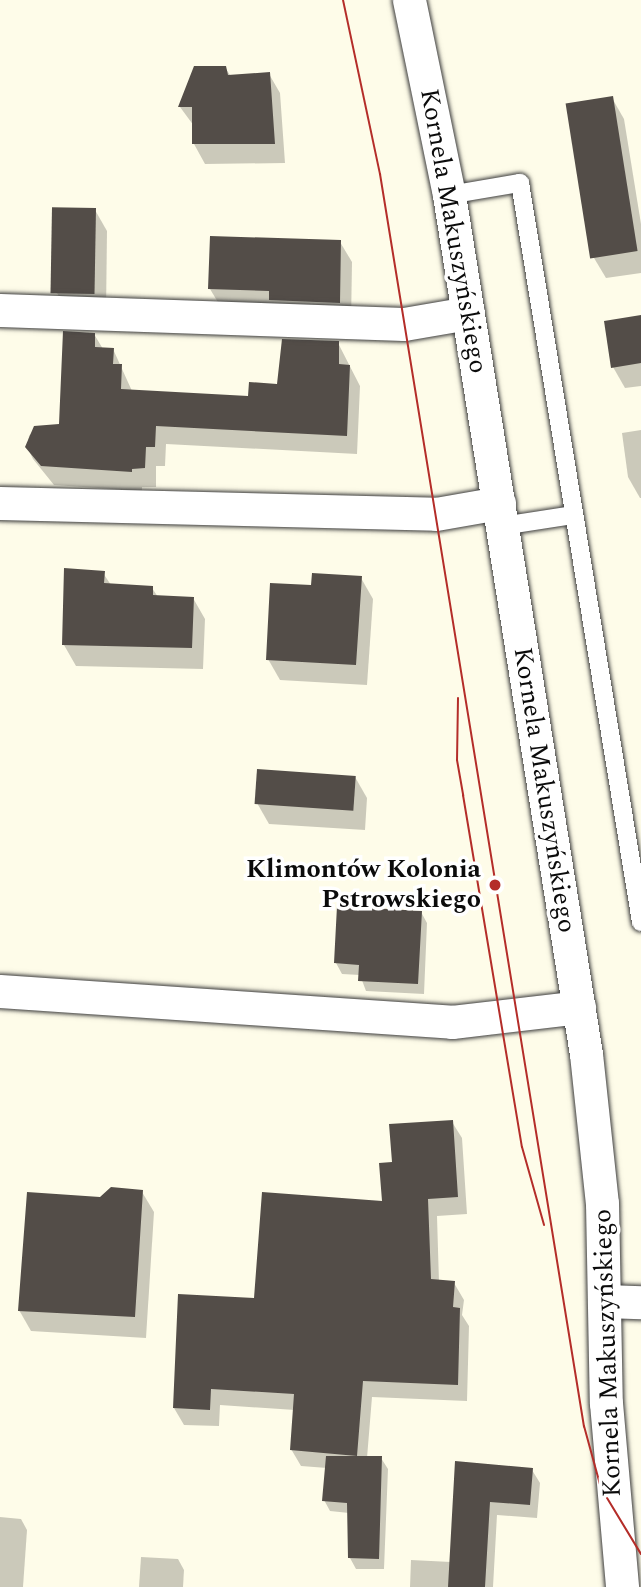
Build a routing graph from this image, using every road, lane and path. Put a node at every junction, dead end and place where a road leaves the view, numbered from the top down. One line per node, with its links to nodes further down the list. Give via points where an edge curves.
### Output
1 (409, 0): 2 (street, Kornela Makuszyńskiego)
2 (449, 195): 4 (street, Kornela Makuszyńskiego); 7 (lane, via 520,183)
3 (0, 310): 4 (street, via 404,324)
4 (468, 313): 6 (street, Kornela Makuszyńskiego)
5 (0, 503): 6 (street)
6 (501, 515): 7 (lane); 10 (street, Kornela Makuszyńskiego)
7 (573, 515): 8 (lane)
8 (641, 922)
9 (0, 990): 10 (street, via 452,1022)
10 (579, 1007): 11 (street, Kornela Makuszyńskiego, via 598,1153)
11 (605, 1301): 12 (street); 13 (street, Kornela Makuszyńskiego, via 606,1403)
12 (641, 1302)
13 (622, 1587)

